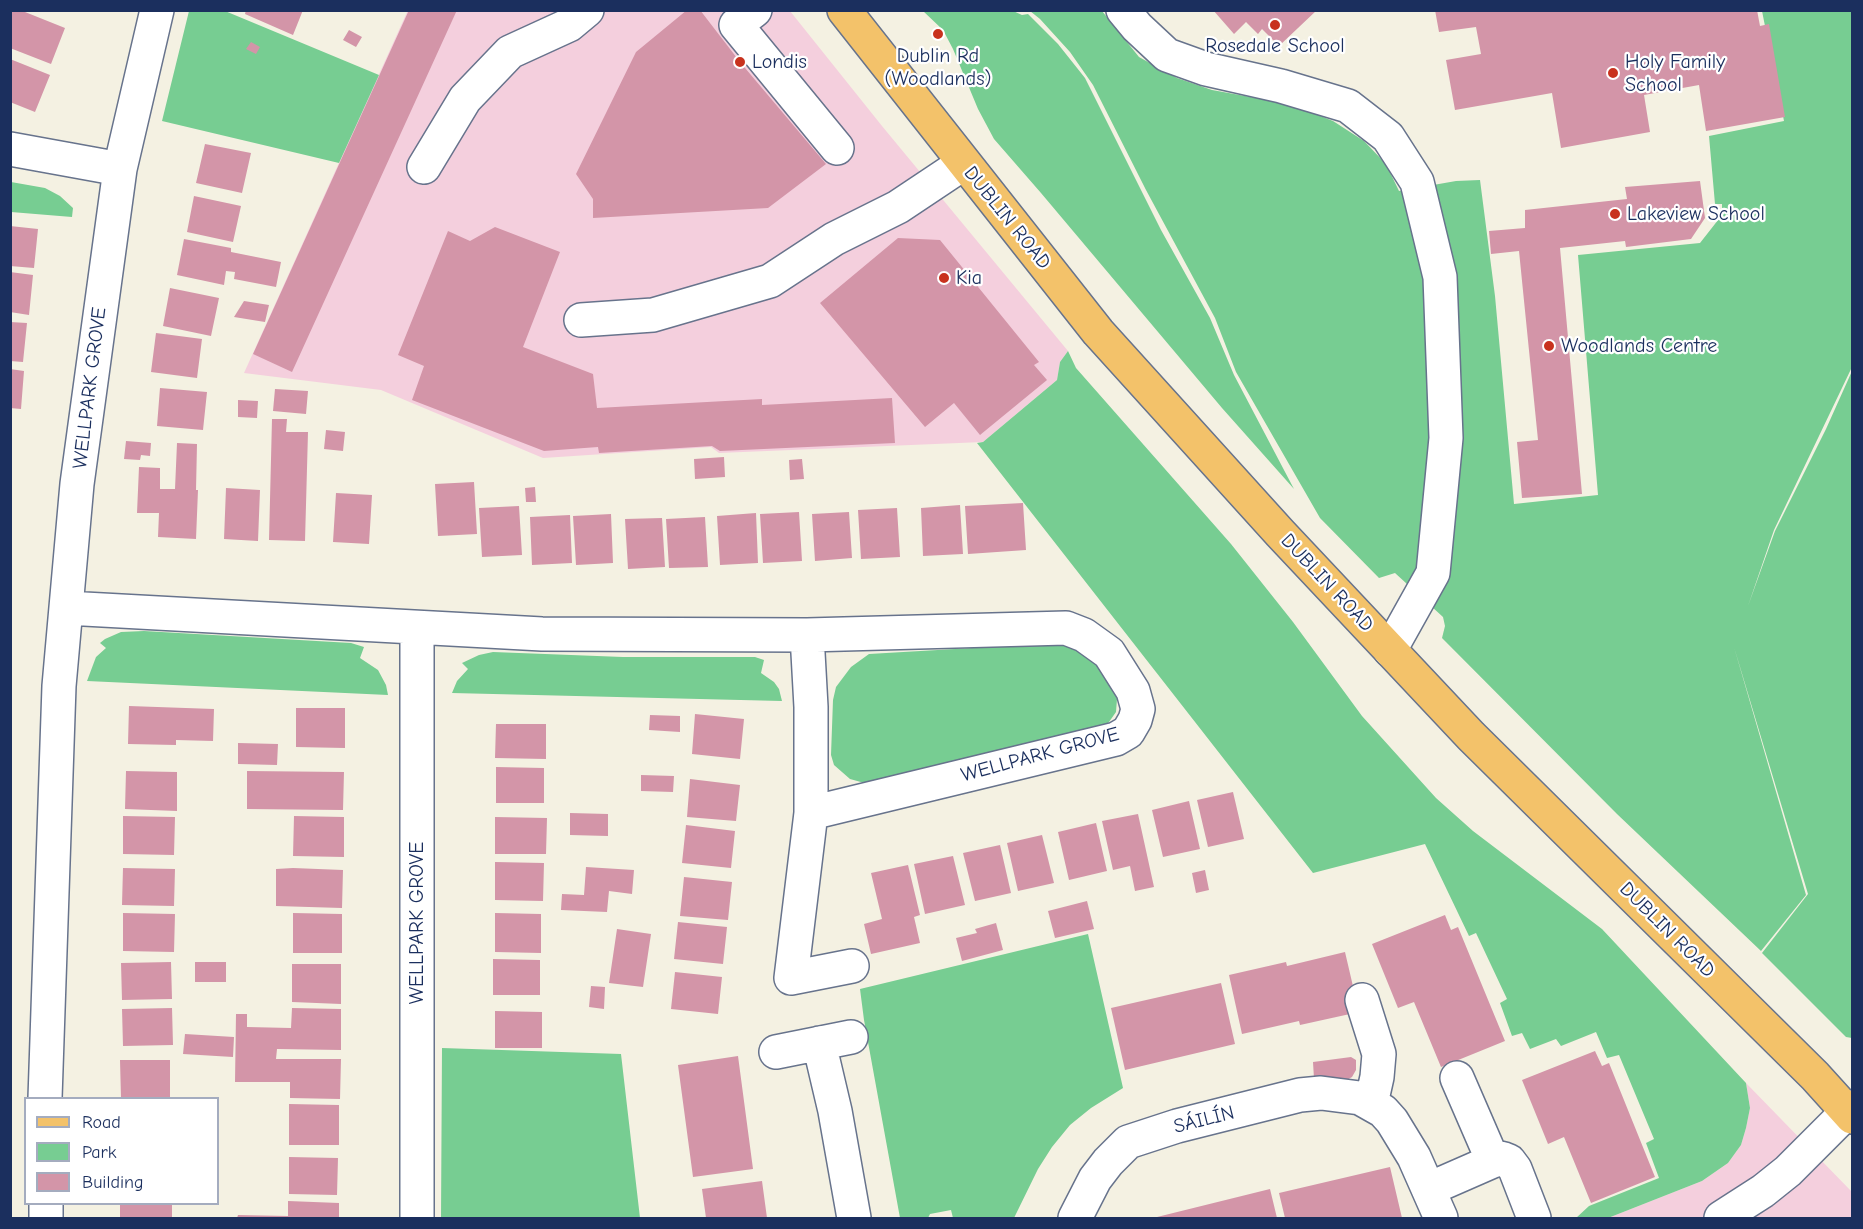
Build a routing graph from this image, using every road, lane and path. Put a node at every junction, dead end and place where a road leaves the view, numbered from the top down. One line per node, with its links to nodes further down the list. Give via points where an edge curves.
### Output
1 (158, 10): 10 (street, WELLPARK GROVE)
2 (587, 10): 9 (street, via 569,25 510,52 465,99)
3 (754, 10): 6 (street, via 736,25)
4 (844, 10): 8 (main road, DUBLIN ROAD)
5 (1123, 10): 15 (street, via 1167,55 1348,106 1388,137 1416,182 1440,277 1446,438 1433,573)
6 (837, 148)
7 (10, 149): 10 (street)
8 (964, 163): 11 (street, via 898,207 834,239 770,281 653,315); 15 (main road, DUBLIN ROAD, via 1098,332)
9 (424, 167)
10 (120, 168): 12 (street, WELLPARK GROVE, via 77,484)
11 (581, 320)
12 (66, 608): 13 (street, WELLPARK GROVE); 23 (street, WELLPARK GROVE, via 59,686)
13 (417, 628): 14 (street, WELLPARK GROVE, via 608,636); 28 (street, WELLPARK GROVE)
14 (807, 635): 16 (street); 16 (street, WELLPARK GROVE, via 1066,628 1109,653 1133,691 1138,709 1128,732 1116,739)
15 (1390, 650): 25 (main road, DUBLIN ROAD, via 1471,736)
16 (811, 813): 17 (street, via 791,978)
17 (852, 966)
18 (1362, 1000): 24 (street, via 1379,1054)
19 (851, 1037): 20 (street)
20 (819, 1043): 21 (street); 29 (street)
21 (776, 1052)
22 (1457, 1078): 26 (street)
23 (45, 1097)
24 (1371, 1104): 27 (street, SÁILÍN, via 1392,1121); 30 (street, SÁILÍN, via 1344,1095 1300,1095 1128,1142 1095,1179)
25 (1851, 1112): 33 (street, via 1788,1171)
26 (1493, 1161): 27 (street); 32 (street, via 1509,1161 1515,1169)
27 (1429, 1189): 31 (street, SÁILÍN)
28 (417, 1218)
29 (854, 1218)
30 (1075, 1218)
31 (1442, 1218)
32 (1534, 1218)
33 (1721, 1218)

